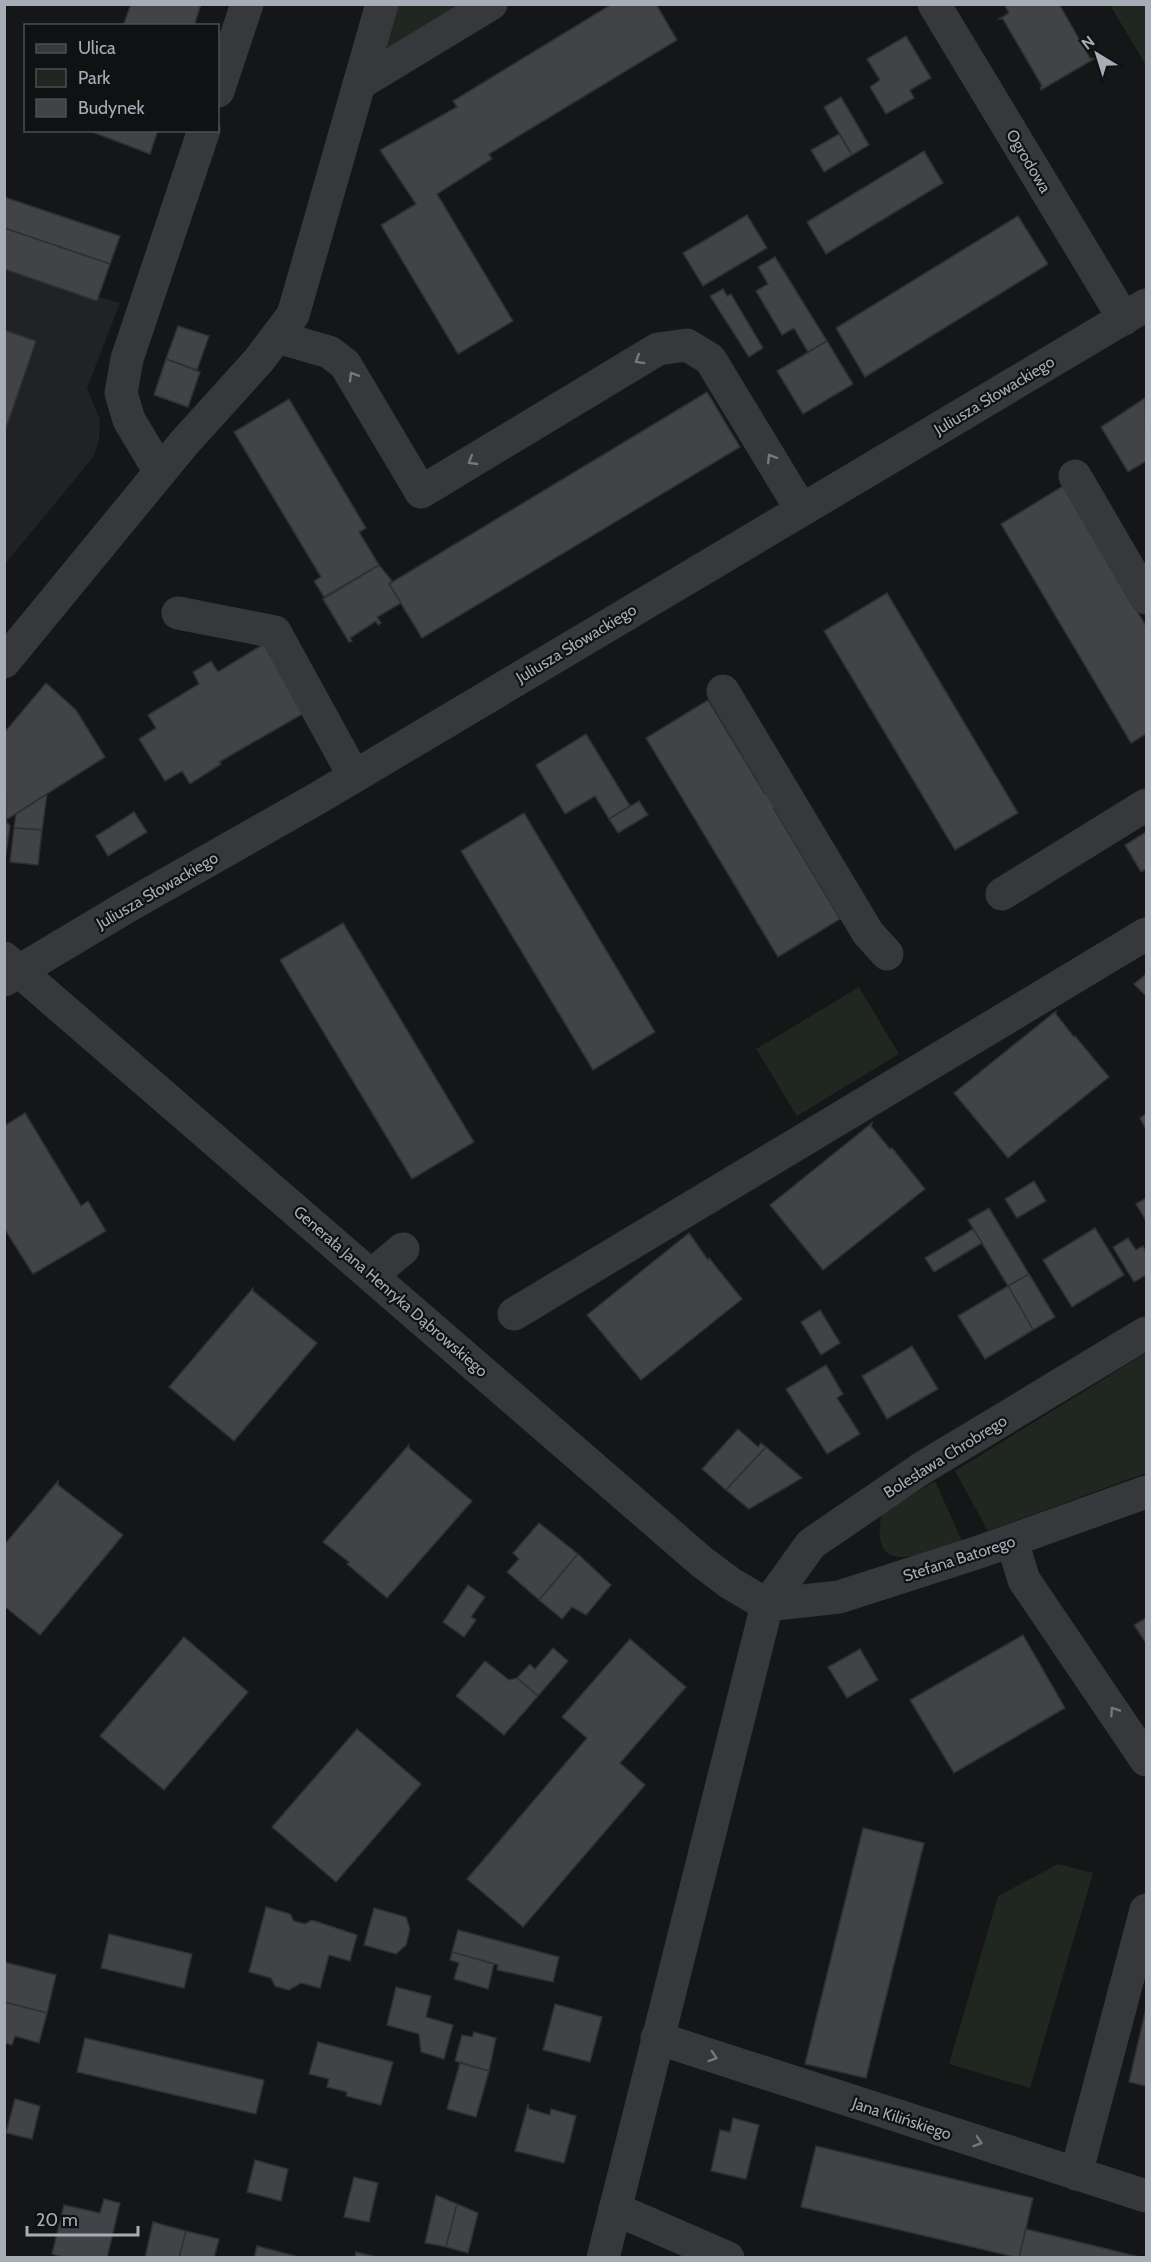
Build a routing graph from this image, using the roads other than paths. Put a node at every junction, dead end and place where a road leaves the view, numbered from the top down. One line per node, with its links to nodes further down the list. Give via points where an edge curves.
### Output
1 (247, 4): 6 (street)
2 (382, 4): 5 (street)
3 (934, 4): 8 (street, Ogrodowa)
4 (487, 6): 5 (street)
5 (359, 84): 9 (street, via 293,315)
6 (219, 88)
7 (203, 132): 10 (street, via 127,359 122,393 129,420)
8 (1135, 312): 12 (street, Juliusza Słowackiego)
9 (277, 338): 10 (street); 12 (street, one-way to 9, via 710,359 687,345 658,349 421,492 345,364 329,352)
10 (160, 472): 15 (street)
11 (1075, 476): 13 (street)
12 (801, 509): 17 (street, Juliusza Słowackiego)
13 (1146, 598)
14 (178, 613): 17 (street, via 275,632)
15 (4, 662)
16 (723, 692): 21 (street, via 868,933)
17 (354, 776): 22 (street, Juliusza Słowackiego)
18 (1146, 805): 19 (street)
19 (1002, 894)
20 (1146, 934): 25 (street)
21 (887, 954)
22 (9, 970): 24 (street, Generała Jana Henryka Dąbrowskiego)
23 (403, 1249): 24 (street)
24 (372, 1275): 29 (street, Generała Jana Henryka Dąbrowskiego, via 702,1562)
25 (514, 1314)
26 (1146, 1333): 29 (street, Bolesława Chrobrego, via 922,1468 811,1544)
27 (1146, 1492): 28 (street, Stefana Batorego)
28 (1012, 1541): 29 (street, Stefana Batorego, via 839,1597); 30 (street, one-way to 28, via 1024,1580)
29 (767, 1605): 32 (street)
30 (1146, 1760)
31 (1146, 1910): 33 (street)
32 (657, 2038): 33 (street, Jana Kilińskiego, one-way to 33); 35 (street)
33 (1077, 2174): 34 (street, Jana Kilińskiego)
34 (1146, 2196)
35 (615, 2209): 36 (street); 37 (street)
36 (603, 2258)
37 (728, 2258)

